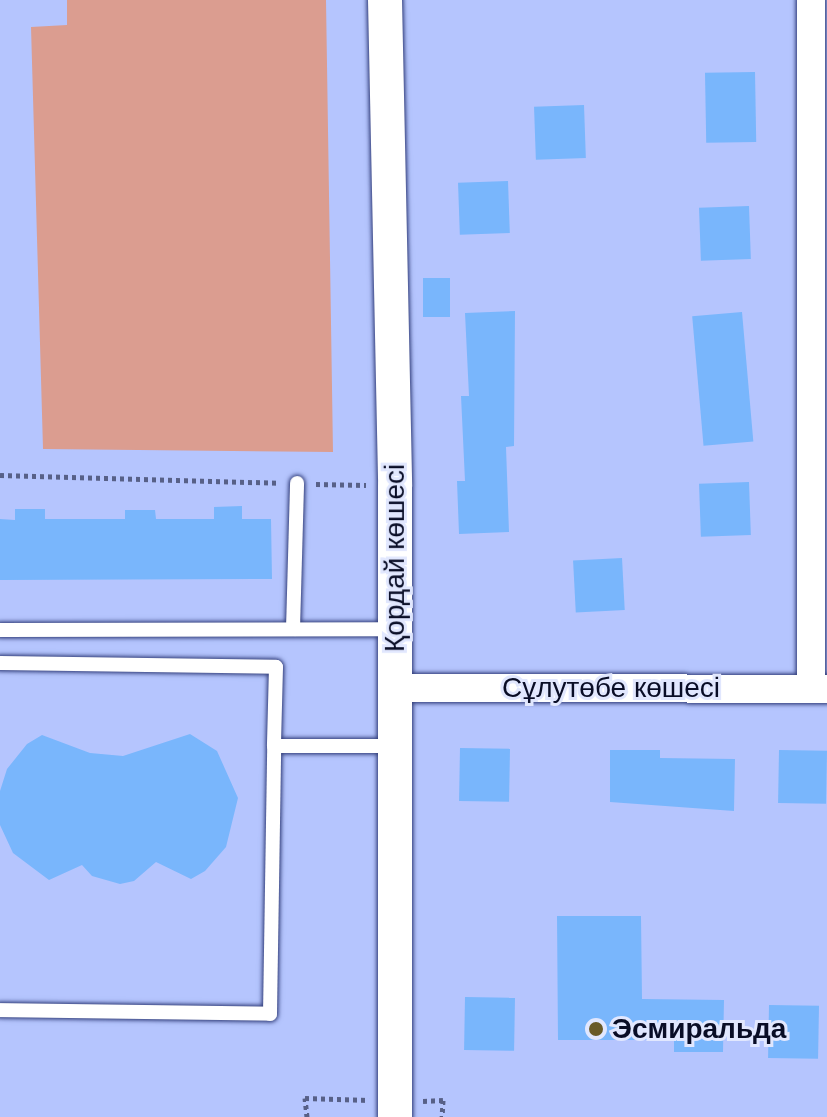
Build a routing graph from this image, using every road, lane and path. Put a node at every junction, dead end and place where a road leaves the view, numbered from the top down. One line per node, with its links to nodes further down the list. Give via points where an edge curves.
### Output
1 (385, 0): 5 (street, Қордай көшесі)
2 (811, 0): 11 (street)
3 (0, 475): 4 (path)
4 (297, 483): 5 (path); 6 (lane)
5 (395, 486): 7 (street, Қордай көшесі)
6 (293, 629): 7 (lane); 8 (lane)
7 (395, 629): 10 (street, Қордай көшесі)
8 (0, 630)
9 (0, 663): 12 (lane, via 276,667)
10 (395, 688): 11 (street, Сұлутөбе көшесі); 13 (street, Қордай көшесі)
11 (819, 688)
12 (274, 746): 13 (lane); 14 (lane, via 270,1014)
13 (395, 746): 15 (street, Қордай көшесі)
14 (0, 1010)
15 (395, 1117)

